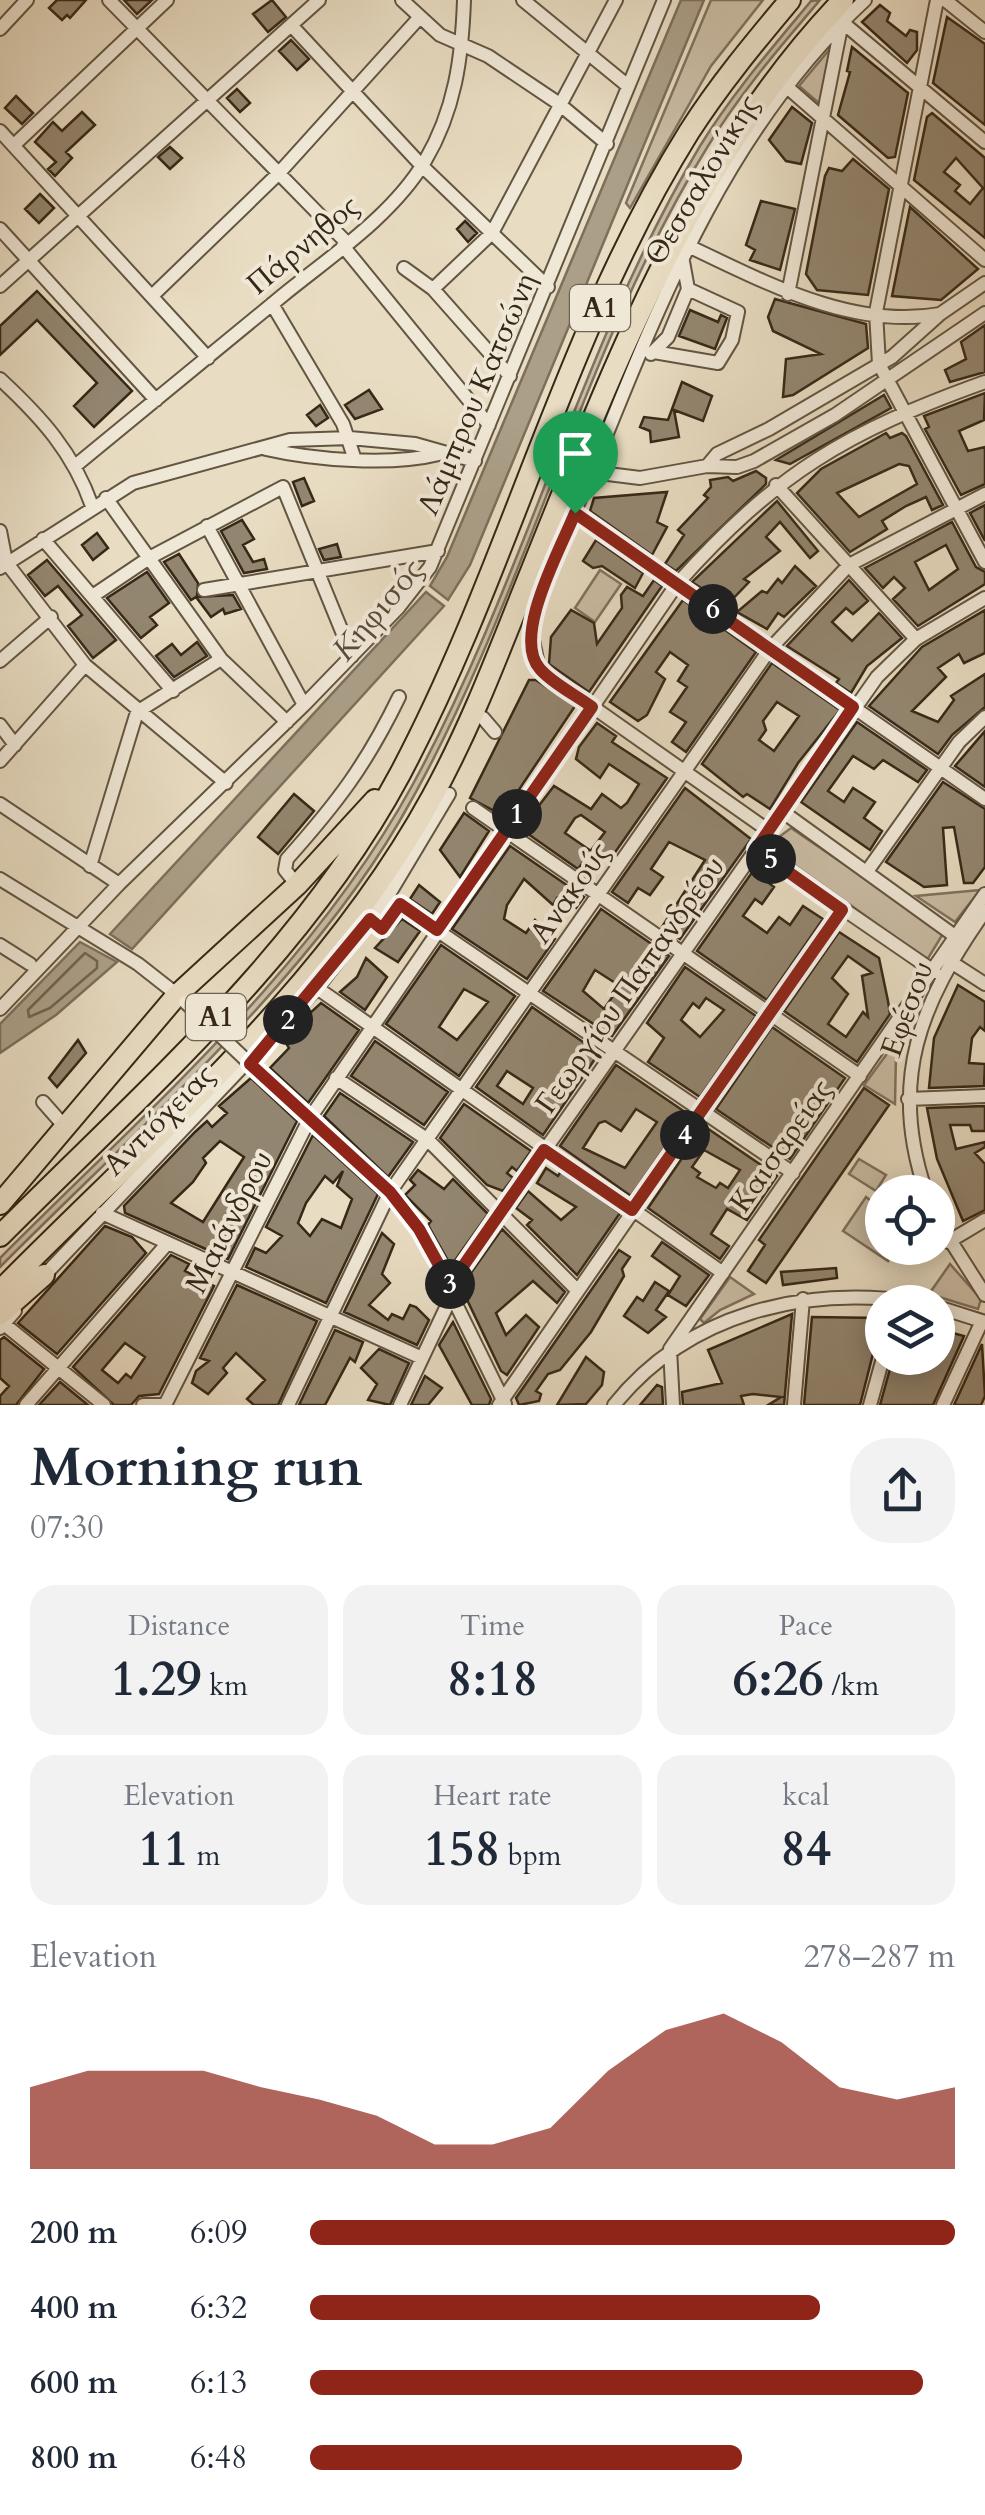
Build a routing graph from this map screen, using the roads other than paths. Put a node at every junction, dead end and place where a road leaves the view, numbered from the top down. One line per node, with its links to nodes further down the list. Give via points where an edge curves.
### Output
1 (27, 0): 18 (street)
2 (110, 0): 17 (street)
3 (167, 0): 17 (street)
4 (402, 0): 15 (street)
5 (464, 0): 20 (street, Πάρνηθος)
6 (616, 0): 21 (street)
7 (664, 0): 22 (street, Λάμπρου Κατσώνη)
8 (790, 0): 116 (highway, Α1, via 707,106 649,205)
9 (865, 0): 14 (street, Θεσσαλονίκης)
10 (936, 0): 24 (street)
11 (945, 0): 19 (street)
12 (317, 1): 16 (street)
13 (525, 1): 21 (street)
14 (842, 11): 23 (street, Θεσσαλονίκης); 24 (street); 28 (street); 35 (highway, Α1, via 764,92)
15 (420, 18): 20 (street); 25 (street)
16 (291, 26): 25 (street); 26 (street)
17 (137, 28): 26 (street); 32 (street)
18 (0, 29)
19 (985, 32)
20 (462, 46): 27 (street); 33 (street, Πάρνηθος, via 452,102)
21 (587, 52): 22 (street); 27 (street)
22 (628, 86): 31 (street, Λάμπρου Κατσώνη)
23 (787, 87): 28 (street); 41 (street, Θεσσαλονίκης)
24 (919, 88): 30 (street); 36 (street)
25 (350, 91): 33 (street); 34 (street)
26 (208, 100): 34 (street); 37 (street)
27 (558, 103): 31 (street); 39 (street)
28 (825, 120): 36 (street); 50 (street)
29 (0, 131): 32 (street)
30 (985, 142)
31 (607, 144): 47 (street, Λάμπρου Κατσώνη)
32 (14, 145): 37 (street)
33 (422, 166): 39 (street); 40 (street, Πάρνηθος)
34 (279, 173): 40 (street); 51 (street)
35 (704, 184): 41 (highway); 59 (highway, Α1)
36 (901, 188): 43 (street); 53 (street)
37 (78, 216): 42 (street); 51 (street)
38 (0, 229): 42 (street)
39 (492, 233): 47 (street); 48 (street)
40 (345, 244): 52 (street, Πάρνηθος); 66 (street)
41 (684, 250): 49 (street); 50 (street); 56 (street, Θεσσαλονίκης)
42 (30, 260): 46 (street); 64 (street)
43 (985, 260)
44 (404, 268): 48 (street)
45 (985, 283): 55 (street)
46 (0, 286)
47 (548, 287): 60 (street, Λάμπρου Κατσώνη)
48 (432, 289): 60 (street)
49 (688, 289): 56 (street, via 668,336); 56 (street, via 738,312 723,356 718,363)
50 (788, 294): 53 (street)
51 (152, 296): 57 (street)
52 (272, 304): 57 (street, Πάρνηθος); 67 (street)
53 (876, 312): 55 (street); 58 (street)
54 (985, 312): 63 (street)
55 (940, 314): 58 (street, via 910,345)
56 (645, 357): 59 (highway); 74 (street, Θεσσαλονίκης)
57 (208, 358): 64 (street, Πάρνηθος)
58 (878, 360): 63 (street); 73 (street)
59 (615, 370): 101 (highway, Α1)
60 (510, 376): 66 (street, Λάμπρου Κατσώνη)
61 (0, 379): 72 (street, via 42,418)
62 (985, 382): 65 (street, Μαιάνδρου)
63 (890, 386): 65 (street); 73 (street, via 738,468)
64 (156, 400): 72 (street, Πάρνηθος)
65 (903, 411): 75 (street, Μαιάνδρου); 78 (street)
66 (488, 425): 71 (street, Λάμπρου Κατσώνη)
67 (350, 438): 68 (street, via 299,438); 69 (street, via 414,444); 70 (street)
68 (264, 449): 70 (street); 77 (street, via 177,468)
69 (438, 454): 70 (street); 71 (street)
70 (354, 457)
71 (474, 461): 84 (street, Λάμπρου Κατσώνη)
72 (76, 466): 79 (street)
73 (707, 466): 74 (street, via 640,478)
74 (592, 472): 80 (street, Θεσσαλονίκης)
75 (776, 485): 88 (street); 90 (street, Μαιάνδρου)
76 (985, 494): 78 (street, Ανακούς)
77 (106, 498): 79 (street); 85 (street)
78 (956, 505): 86 (street); 88 (street, Ανακούς)
79 (92, 506): 83 (street)
80 (575, 513): 90 (street); 106 (street, Θεσσαλονίκης, via 531,631 539,669)
81 (206, 526): 85 (street); 89 (street, via 279,488 288,492); 91 (street)
82 (0, 530): 87 (street)
83 (43, 539): 87 (street); 93 (street)
84 (438, 551): 89 (street); 98 (street, Λάμπρου Κατσώνη, via 419,583)
85 (150, 558): 93 (street); 99 (street)
86 (985, 562)
87 (2, 564): 95 (street)
88 (850, 564): 96 (street); 97 (street, Ανακούς)
89 (319, 573): 91 (street); 98 (street)
90 (677, 584): 97 (street); 106 (street, Μαιάνδρου)
91 (238, 585): 92 (street); 105 (street)
92 (204, 590)
93 (94, 596): 103 (street)
94 (985, 598): 96 (street, Γεωργίου Παπανδρέου)
95 (51, 618): 100 (street); 102 (street)
96 (916, 639): 107 (street, Γεωργίου Παπανδρέου)
97 (770, 649): 107 (street); 115 (street, Ανακούς)
98 (352, 656): 105 (street, Λάμπρου Κατσώνη)
99 (221, 659): 103 (street); 110 (street)
100 (0, 661)
101 (496, 663): 118 (highway, via 489,725); 179 (highway, Α1, via 434,792 360,910 226,1062)
102 (85, 666): 108 (street); 112 (street)
103 (173, 692): 108 (street)
104 (399, 696): 130 (street, via 369,759 287,859 285,870)
105 (304, 705): 110 (street, Λάμπρου Κατσώνη)
106 (592, 707): 115 (street); 123 (street, Μαιάνδρου)
107 (853, 707): 114 (street); 122 (street, Γεωργίου Παπανδρέου)
108 (136, 712): 117 (street); 126 (street)
109 (985, 717): 114 (street)
110 (287, 722): 117 (street, Λάμπρου Κατσώνη)
111 (0, 726): 112 (street)
112 (14, 745): 113 (street)
113 (0, 761)
114 (940, 768): 119 (street); 127 (street)
115 (685, 771): 124 (street); 132 (street, Ανακούς)
116 (400, 773): 130 (highway); 171 (highway, Α1, via 354,851 281,945)
117 (226, 783): 129 (street, Λάμπρου Κατσώνη)
118 (449, 794): 135 (street, Αντιόχειας)
119 (985, 799)
120 (0, 804): 126 (street)
121 (474, 808): 123 (street)
122 (783, 812): 124 (street, Γεωργίου Παπανδρέου); 127 (street)
123 (506, 830): 132 (street); 137 (street, Μαιάνδρου)
124 (769, 831): 125 (street, Γεωργίου Παπανδρέου)
125 (756, 849): 133 (street); 140 (street, Γεωργίου Παπανδρέου)
126 (90, 866): 129 (street)
127 (868, 870): 138 (street)
128 (0, 879): 136 (street)
129 (120, 884): 136 (street, Λάμπρου Κατσώνη)
130 (297, 885): 146 (highway)
131 (985, 894): 138 (street, Εφέσου)
132 (600, 896): 140 (street); 145 (street, Ανακούς)
133 (842, 910): 142 (street); 148 (street)
134 (985, 911): 138 (street, Εφέσου)
135 (370, 919): 137 (street, via 382,929 400,904); 144 (street, Αντιόχειας)
136 (83, 930): 146 (street); 147 (street, Λάμπρου Κατσώνη)
137 (437, 930): 145 (street); 149 (street, Μαιάνδρου)
138 (958, 938): 142 (street, Εφέσου); 142 (street, Εφέσου)
139 (0, 945): 141 (street)
140 (684, 954): 148 (street); 150 (street, Γεωργίου Παπανδρέου)
141 (30, 964)
142 (942, 969): 143 (street); 152 (street, Καισαρείας); 156 (street, Εφέσου, via 917,1039)
143 (985, 984)
144 (317, 988): 149 (street); 151 (street, Αντιόχειας)
145 (531, 993): 150 (street); 154 (street, Ανακούς)
146 (181, 998): 151 (street, bridge); 160 (highway)
147 (0, 1009)
148 (770, 1014): 152 (street); 158 (street)
149 (370, 1028): 153 (street, Μαιάνδρου); 154 (street)
150 (615, 1050): 158 (street); 162 (street, Γεωργίου Παπανδρέου)
151 (248, 1062): 159 (street); 168 (street, Αντιόχειας)
152 (860, 1076): 163 (street, Καισαρείας)
153 (336, 1078): 159 (street, Μαιάνδρου); 161 (street)
154 (462, 1092): 161 (street, Ανακούς); 162 (street)
155 (985, 1096): 156 (street)
156 (908, 1099): 164 (street, Εφέσου)
157 (43, 1102): 160 (street)
158 (702, 1111): 163 (street); 167 (street)
159 (310, 1118): 165 (street); 175 (street, Μαιάνδρου)
160 (66, 1127): 166 (highway)
161 (428, 1140): 165 (street, Ανακούς); 169 (street)
162 (544, 1150): 167 (street); 169 (street, Γεωργίου Παπανδρέου)
163 (793, 1173): 176 (street, Καισαρείας)
164 (921, 1175)
165 (390, 1192): 178 (street); 185 (street, Ανακούς)
166 (0, 1204)
167 (632, 1210): 176 (street); 180 (street)
168 (102, 1212): 173 (street); 177 (street, Αντιόχειας)
169 (502, 1214): 178 (street, Γεωργίου Παπανδρέου); 180 (street)
170 (985, 1220): 172 (street)
171 (0, 1236)
172 (955, 1238)
173 (166, 1245): 175 (street); 190 (street)
174 (955, 1252): 181 (street)
175 (231, 1272): 185 (street); 196 (street, Μαιάνδρου)
176 (723, 1273): 188 (street, Καισαρείας)
177 (44, 1275): 187 (highway)
178 (452, 1289): 189 (street, Γεωργίου Παπανδρέου); 192 (street)
179 (0, 1290)
180 (578, 1290): 192 (street)
181 (985, 1295)
182 (803, 1299): 183 (street); 188 (street, via 741,1315); 201 (street)
183 (865, 1300)
184 (955, 1312): 186 (street)
185 (332, 1317): 189 (street); 197 (street, Ανακούς)
186 (984, 1321): 203 (street)
187 (1, 1322): 190 (street)
188 (670, 1349): 199 (street); 200 (street)
189 (422, 1358): 198 (street, Γεωργίου Παπανδρέου)
190 (58, 1368): 193 (street); 194 (street)
191 (879, 1375): 202 (street)
192 (502, 1403)
193 (26, 1405)
194 (104, 1405)
195 (144, 1405): 196 (street)
196 (165, 1405)
197 (288, 1405)
198 (400, 1405)
199 (614, 1405)
200 (673, 1405)
201 (794, 1405)
202 (870, 1405)
203 (943, 1405)

